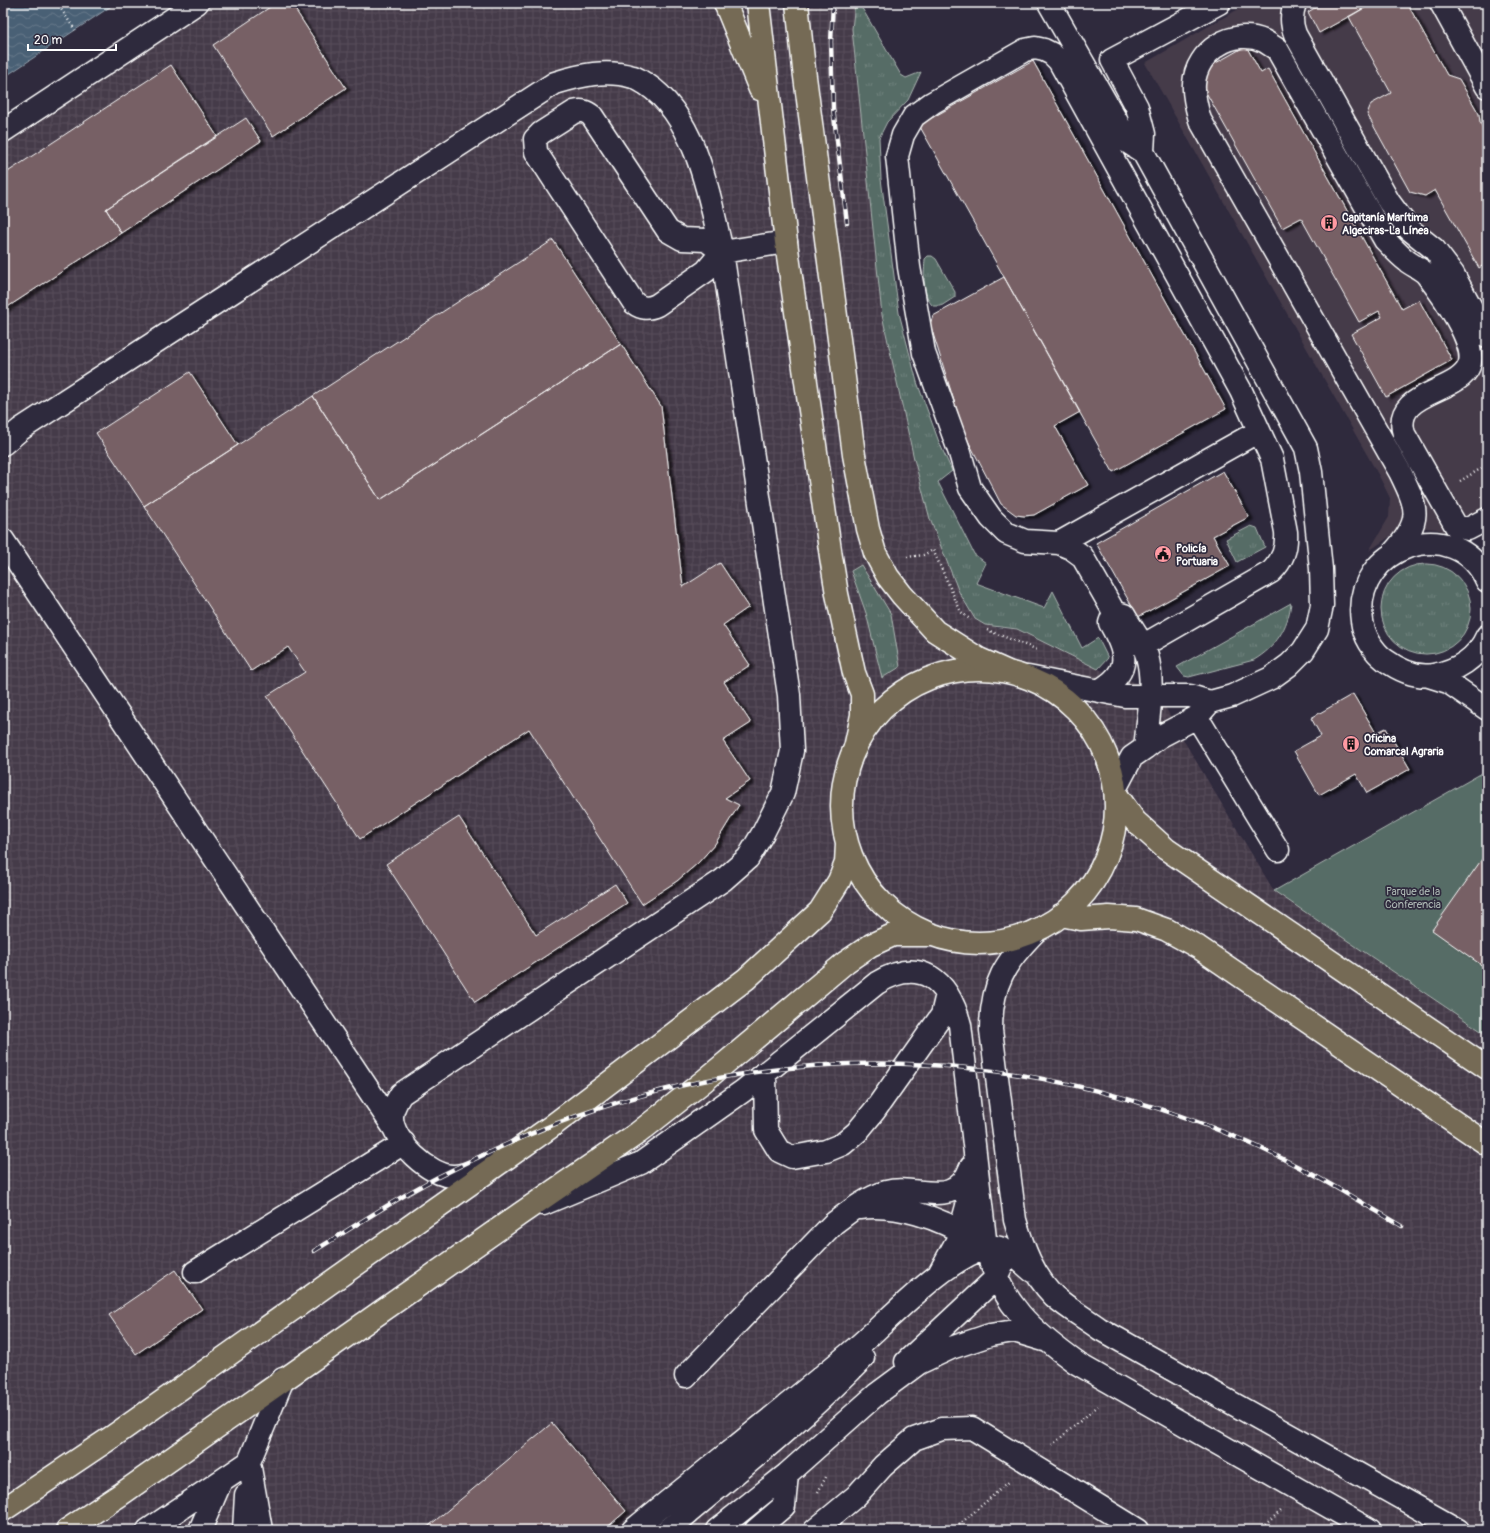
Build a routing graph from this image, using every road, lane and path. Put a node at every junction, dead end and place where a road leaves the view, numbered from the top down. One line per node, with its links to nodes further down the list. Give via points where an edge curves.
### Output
1 (57, 3): 10 (path)
2 (197, 3): 15 (street)
3 (725, 3): 14 (main road)
4 (758, 3): 14 (main road)
5 (797, 3): 27 (main road, via 854,455)
6 (1049, 3): 12 (street)
7 (1219, 3): 11 (street)
8 (1295, 3): 19 (street, via 1292,13 1295,34 1389,202 1409,229 1434,249 1453,274)
9 (1441, 3): 13 (street)
10 (75, 30)
11 (1112, 60): 12 (street); 16 (street, via 1137,107 1144,134)
12 (1090, 72): 16 (street, via 1129,143)
13 (1487, 88)
14 (771, 115): 17 (main road)
15 (3, 131)
16 (1143, 152): 42 (street, via 1306,448 1311,472 1321,570 1322,605 1317,629 1303,651 1271,678)
17 (786, 242): 18 (street); 43 (main road, via 837,594 854,673 862,694 862,715)
18 (722, 252): 18 (street, via 706,240 682,239 668,231 589,113 574,112 541,133 535,140 536,152 634,304 639,307 651,308 657,305 706,272); 21 (street, via 698,160 671,106 654,90 634,77 608,73 581,75 555,83 155,341 21,429); 54 (street, via 789,695 792,751 783,793 748,858 723,880 401,1094 392,1116)
19 (1487, 337)
20 (1259, 431): 25 (street); 25 (street, via 1241,391 1059,61 1052,54 1034,48 1017,54 932,102 914,116 902,135 897,156 909,268 924,353 970,488 991,518 1006,533 1025,541); 34 (street, via 1272,459 1286,532 1286,549 1279,564 1271,572)
21 (3, 444)
22 (1487, 519): 28 (street, via 1468,529 1456,526 1402,428 1402,420 1408,407 1458,379 1469,366 1470,350 1450,307 1425,274 1385,240 1277,49 1263,41 1248,37 1232,38 1213,48 1197,69 1194,85 1200,120 1414,500 1415,521 1406,538)
23 (1487, 535): 26 (street, via 1472,543)
24 (3, 540): 54 (street)
25 (1059, 543): 30 (street, via 1082,556)
26 (1449, 547): 28 (street, via 1425,543 1408,546); 29 (street, via 1459,550 1473,561)
27 (875, 553): 31 (path, via 896,558 923,555 934,550 961,612); 36 (main road, via 897,589 935,631 979,659)
28 (1393, 553): 37 (street, via 1379,563 1362,594 1363,628 1370,644 1381,657 1395,667 1412,674)
29 (1487, 581)
30 (1114, 612): 34 (street, via 1124,615); 39 (street, via 1110,623 1122,645 1124,659 1115,678)
31 (976, 624)
32 (981, 628): 35 (path)
33 (1486, 641): 37 (street, via 1462,666 1446,673)
34 (1142, 646): 40 (street, via 1150,674)
35 (1041, 651)
36 (1006, 671): 38 (main road); 43 (main road, via 970,669 948,672 926,680 884,707 868,726)
37 (1429, 676): 41 (street, via 1448,682)
38 (1028, 677): 39 (street); 45 (main road, via 1070,702 1087,720 1100,740 1110,763)
39 (1100, 690): 40 (street, via 1125,696)
40 (1150, 697): 42 (street, via 1190,696); 44 (street)
41 (1487, 709)
42 (1203, 710): 44 (street); 47 (street)
43 (855, 748): 46 (main road, via 847,770 843,794)
44 (1145, 748): 45 (street, via 1132,757)
45 (1116, 791): 48 (main road, via 1116,820 1111,845 1101,869 1087,890); 52 (main road, via 1135,821 1166,849)
46 (847, 843): 50 (main road, via 856,866 870,889 888,908 909,924); 57 (main road, via 846,863 839,881 820,911 788,942 746,979)
47 (1278, 850)
48 (1061, 915): 49 (main road); 56 (main road, via 1081,919 1136,919 1167,930 1198,947)
49 (1037, 930): 50 (main road, via 1012,939 985,942 958,941); 61 (street, via 1016,950 1004,970 995,989 991,1011 995,1071)
50 (932, 935): 60 (main road, via 893,935 871,945 846,962 638,1133)
51 (947, 994): 53 (street, via 928,975 905,971 890,974); 53 (street, via 942,1015 875,1110 843,1144 826,1151 799,1156 784,1155 779,1151 766,1130); 55 (street, via 960,1025)
52 (1487, 1068)
53 (765, 1073): 60 (street, via 642,1163)
54 (399, 1135): 57 (street, via 412,1154 430,1170 442,1175 466,1174); 65 (street)
55 (974, 1144): 58 (street); 63 (street)
56 (1487, 1144)
57 (512, 1154): 76 (main road)
58 (972, 1167): 59 (street, via 964,1181 946,1193 932,1194 900,1189 871,1198); 62 (street, via 967,1206)
59 (854, 1208): 62 (street, via 875,1206 898,1209); 70 (street, via 833,1224)
60 (520, 1214): 71 (main road)
61 (1015, 1220): 64 (street, via 1012,1248); 66 (street, via 1023,1250)
62 (960, 1230): 63 (street); 67 (street, via 958,1239)
63 (986, 1247): 64 (street, via 998,1247); 67 (street, via 968,1255); 68 (street)
64 (1009, 1252): 66 (street); 68 (street)
65 (195, 1272)
66 (1037, 1274): 91 (street, via 1054,1296 1100,1329)
67 (938, 1275): 83 (street, via 856,1348); 84 (street, via 908,1312 829,1392)
68 (996, 1278): 69 (street, via 1002,1291 1018,1312); 72 (street, via 929,1340)
69 (1046, 1340): 72 (street, via 1014,1331 990,1335 950,1348 919,1363); 90 (street, via 1078,1364)
70 (686, 1376)
71 (283, 1379): 73 (street); 78 (main road)
72 (877, 1394): 74 (street)
73 (249, 1462): 75 (street); 81 (street); 82 (street)
74 (787, 1474): 85 (street); 86 (street, via 784,1506)
75 (221, 1481): 79 (street); 80 (street)
76 (3, 1510)
77 (1282, 1510): 89 (path)
78 (67, 1530)
79 (148, 1530)
80 (200, 1530)
81 (244, 1530)
82 (261, 1530)
83 (633, 1530)
84 (668, 1530)
85 (717, 1530)
86 (756, 1530)
87 (815, 1530): 88 (street, via 856,1496 883,1466 914,1439 942,1429 972,1428)
88 (1138, 1530)
89 (1259, 1530)
90 (1370, 1530)
91 (1458, 1530)

